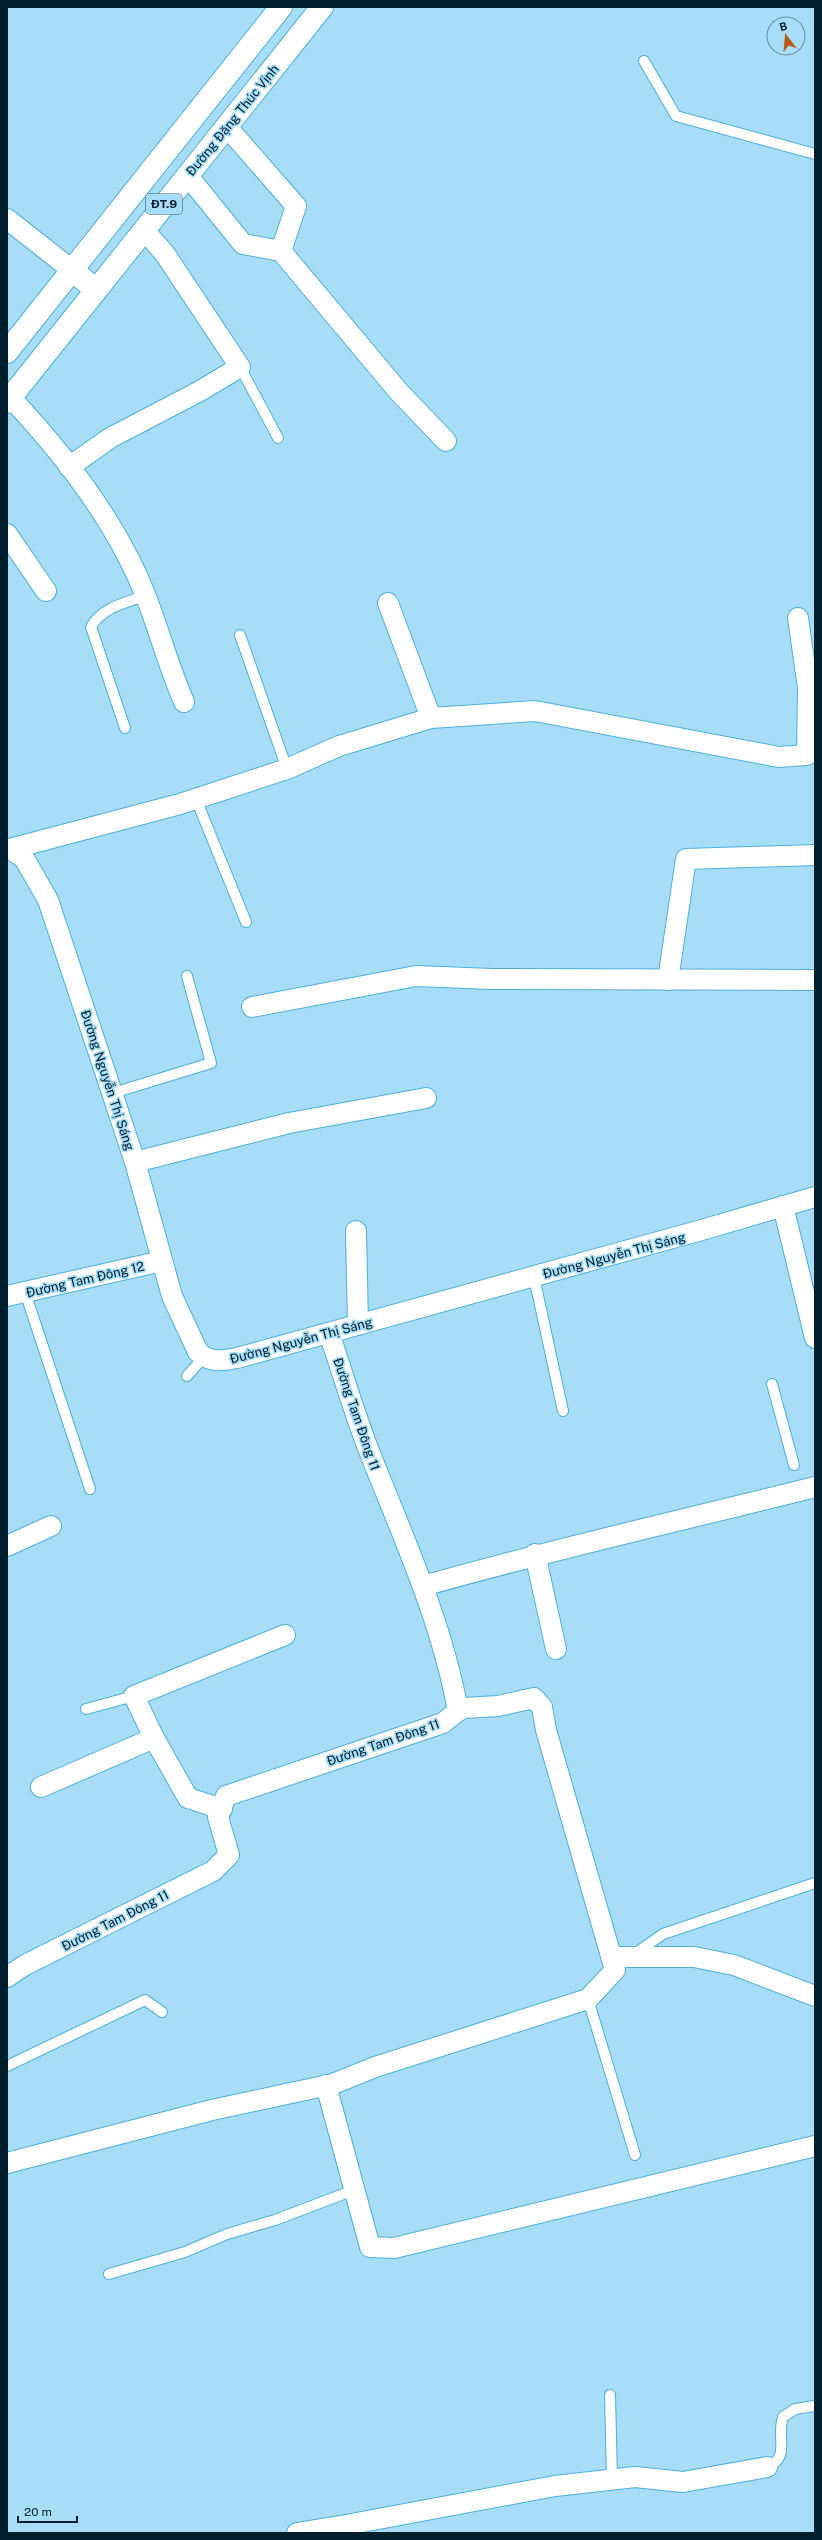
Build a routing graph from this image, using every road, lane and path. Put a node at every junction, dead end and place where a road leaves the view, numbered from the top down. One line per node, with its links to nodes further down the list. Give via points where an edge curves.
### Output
1 (281, 7): 10 (main road, ĐT.9)
2 (322, 7): 4 (main road, Đường Đặng Thúc Vịnh / ĐT.9)
3 (644, 61): 5 (lane, via 676,116)
4 (227, 126): 6 (main road, Đường Đặng Thúc Vịnh / ĐT.9); 9 (street, via 296,206)
5 (815, 154)
6 (188, 176): 8 (main road, Đường Đặng Thúc Vịnh / ĐT.9); 9 (street, via 243,244)
7 (7, 219): 10 (street)
8 (144, 230): 11 (main road, Đường Đặng Thúc Vịnh / ĐT.9); 13 (street, via 165,254)
9 (281, 251): 16 (street, via 399,392)
10 (72, 270): 11 (main road); 12 (main road, ĐT.9)
11 (96, 290): 14 (main road, Đường Đặng Thúc Vịnh / ĐT.9)
12 (7, 352)
13 (240, 367): 15 (lane); 17 (street, via 110,438)
14 (9, 400): 17 (street, via 44,433)
15 (278, 438)
16 (446, 441)
17 (69, 467): 20 (street, via 95,501 131,561)
18 (7, 534): 19 (street)
19 (46, 591)
20 (144, 596): 24 (street); 26 (lane, via 108,610 96,619 91,627)
21 (388, 603): 25 (street)
22 (798, 618): 27 (street, via 808,688)
23 (240, 635): 28 (lane)
24 (184, 702)
25 (431, 718): 27 (street, via 534,711 778,757); 28 (street, via 339,746)
26 (125, 728)
27 (811, 754)
28 (286, 769): 29 (street)
29 (196, 799): 30 (street); 32 (lane)
30 (8, 850): 37 (street, Đường Nguyễn Thị Sáng, via 24,858 48,900)
31 (815, 855): 34 (street, via 686,859)
32 (246, 922)
33 (187, 976): 37 (lane, via 211,1063)
34 (668, 980): 35 (street); 36 (street, via 416,976)
35 (815, 980)
36 (252, 1007)
37 (113, 1093): 39 (street, Đường Nguyễn Thị Sáng)
38 (426, 1098): 39 (street, via 288,1123)
39 (135, 1162): 43 (street, Đường Nguyễn Thị Sáng)
40 (815, 1197): 41 (street, Đường Nguyễn Thị Sáng)
41 (783, 1206): 44 (street, Đường Nguyễn Thị Sáng); 48 (street)
42 (356, 1231): 46 (street)
43 (162, 1261): 45 (street, Đường Tam Đông 12); 49 (street, Đường Nguyễn Thị Sáng, via 172,1296 198,1352)
44 (534, 1277): 46 (street, Đường Nguyễn Thị Sáng); 52 (lane)
45 (16, 1294): 55 (lane)
46 (358, 1325): 47 (street, Đường Nguyễn Thị Sáng)
47 (329, 1333): 49 (street, Đường Nguyễn Thị Sáng, via 237,1358 213,1361); 59 (street, Đường Tam Đông 11, via 370,1454)
48 (815, 1338)
49 (204, 1357): 50 (lane)
50 (187, 1376)
51 (772, 1384): 53 (lane)
52 (563, 1411)
53 (794, 1464)
54 (815, 1487): 58 (street, via 659,1527)
55 (90, 1489)
56 (50, 1526): 57 (street)
57 (7, 1546)
58 (535, 1554): 59 (street); 61 (street)
59 (423, 1586): 64 (street, Đường Tam Đông 11)
60 (285, 1635): 62 (street)
61 (556, 1649)
62 (134, 1696): 63 (lane); 65 (street)
63 (86, 1709)
64 (458, 1710): 67 (street, Đường Tam Đông 11, via 443,1723 226,1796); 69 (street, via 498,1706 534,1698 542,1707 546,1730)
65 (154, 1738): 66 (street); 67 (street, via 188,1798)
66 (41, 1787)
67 (222, 1809): 70 (street, Đường Tam Đông 11, via 218,1817 229,1854 213,1871)
68 (815, 1883): 69 (lane, via 663,1934)
69 (620, 1957): 71 (street, via 694,1957 734,1965); 72 (street, via 615,1970)
70 (7, 1977)
71 (815, 1996)
72 (588, 1999): 75 (street); 77 (lane)
73 (162, 2012): 74 (lane, via 145,2000)
74 (7, 2066)
75 (326, 2086): 78 (street, via 205,2112); 79 (street)
76 (815, 2146): 79 (street, via 394,2248 370,2247)
77 (635, 2155)
78 (7, 2163)
79 (354, 2190): 80 (lane, via 275,2220 227,2234 185,2252)
80 (109, 2274)
81 (610, 2395): 84 (lane)
82 (815, 2406): 83 (lane, via 795,2409 783,2417 780,2459 777,2464)
83 (767, 2467): 84 (street, via 683,2482 635,2477)
84 (612, 2479): 85 (street, via 555,2486)
85 (347, 2529): 86 (street)
86 (297, 2533)

